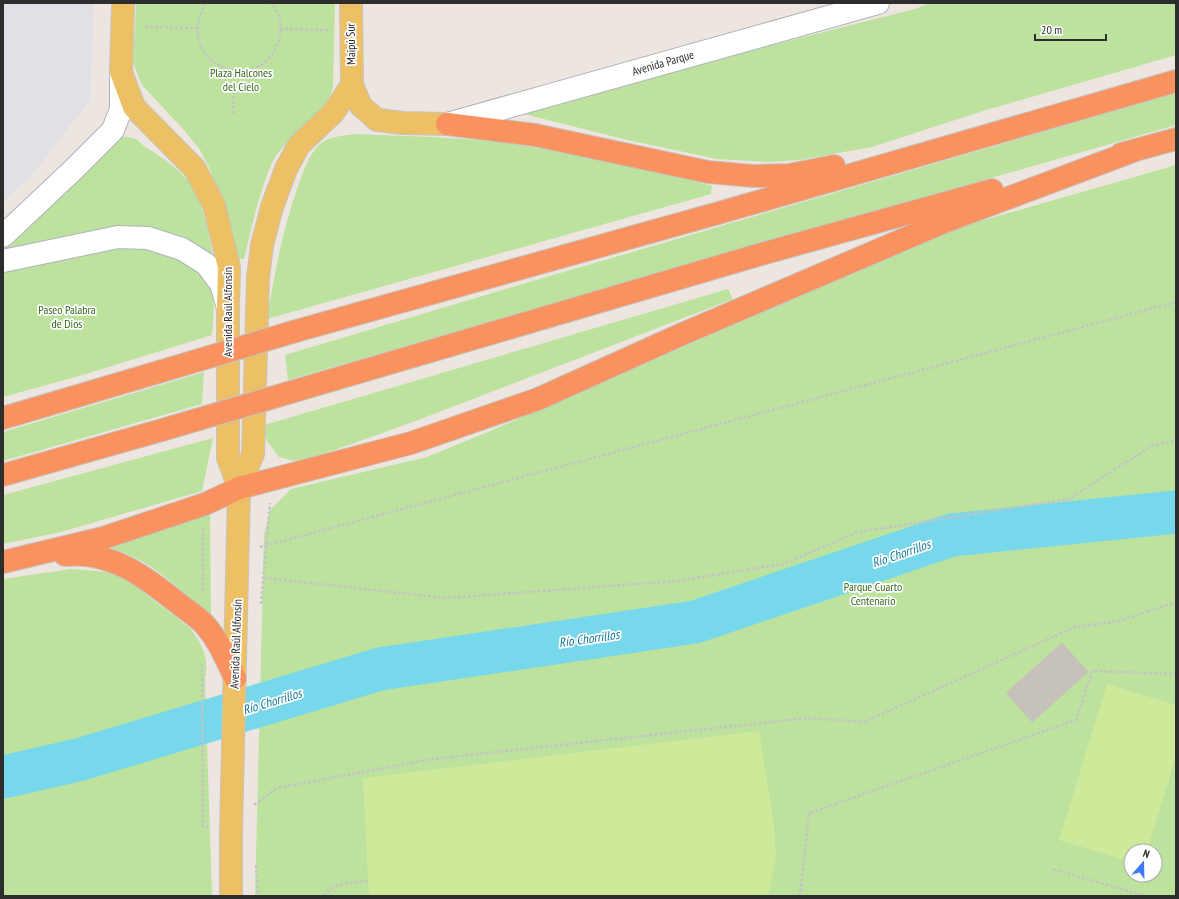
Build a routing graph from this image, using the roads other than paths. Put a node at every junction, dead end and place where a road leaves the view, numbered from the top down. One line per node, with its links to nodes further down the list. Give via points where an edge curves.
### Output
1 (123, 3): 4 (main road)
2 (351, 3): 6 (main road, Maipú Sur)
3 (878, 3): 7 (street, Avenida Parque)
4 (121, 72): 11 (street, via 121,108 113,130); 13 (main road, Avenida Raúl Alfonsín, via 134,107 195,169 214,205 229,268)
5 (1176, 81): 8 (highway)
6 (352, 85): 7 (main road, via 361,106 378,120); 16 (main road, Avenida Raúl Alfonsín, via 333,112 298,145 272,206 262,245 258,278 253,454)
7 (447, 124): 8 (highway, via 535,135 708,172 753,176 789,175)
8 (977, 139): 14 (highway, bridge)
9 (1176, 139): 10 (highway)
10 (1136, 150): 15 (highway, bridge, via 750,258); 16 (highway, via 944,222 538,399 411,443)
11 (3, 236)
12 (3, 261): 13 (street, via 118,237 148,238 182,249 206,264 221,284)
13 (228, 308): 16 (main road, Avenida Raúl Alfonsín, via 228,458)
14 (3, 418)
15 (3, 475)
16 (239, 488): 17 (highway, via 205,504 103,538); 18 (main road, Avenida Raúl Alfonsín)
17 (9, 561): 18 (highway, via 71,554 100,556 133,570 205,625 222,648)
18 (235, 678): 19 (main road, Avenida Raúl Alfonsín)
19 (232, 896)

